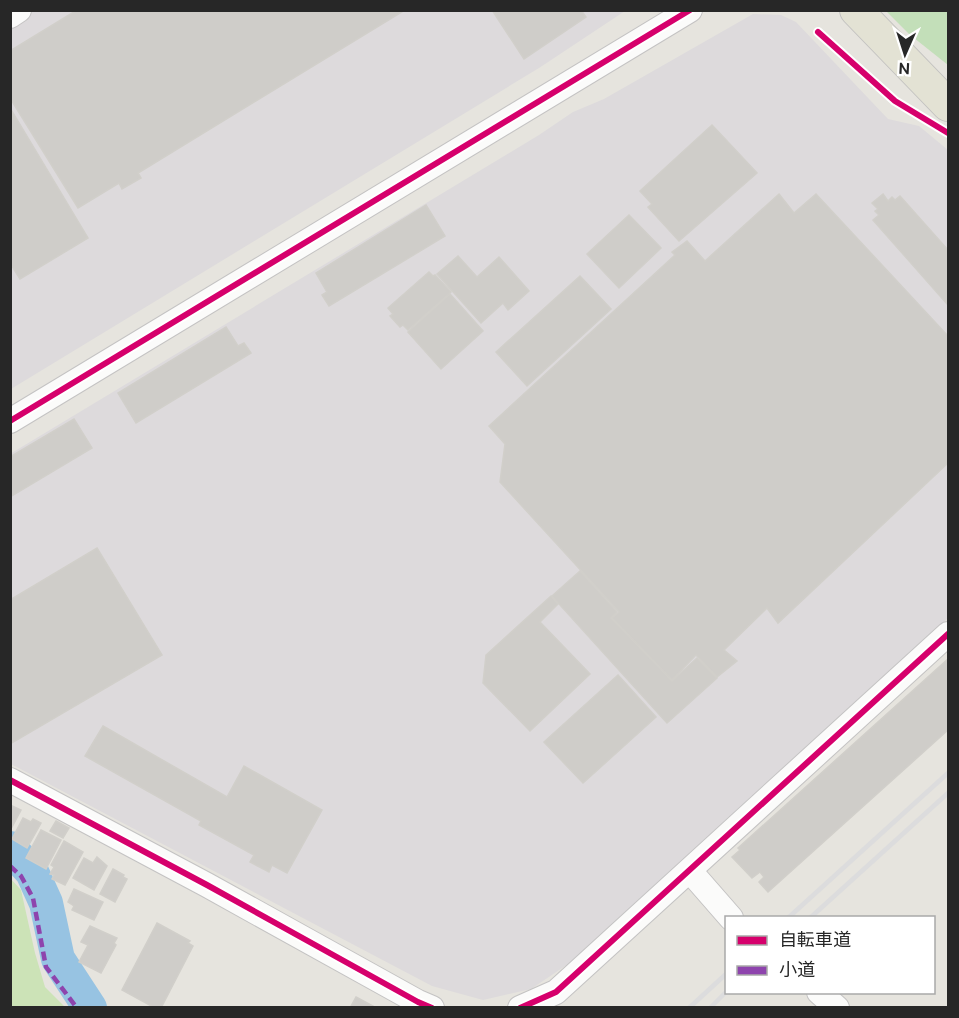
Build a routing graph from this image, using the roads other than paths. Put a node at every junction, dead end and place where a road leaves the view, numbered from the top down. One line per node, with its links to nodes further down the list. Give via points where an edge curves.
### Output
1 (20, 10): 4 (street)
2 (690, 10): 6 (street)
3 (856, 10): 5 (main road)
4 (10, 16)
5 (948, 105)
6 (10, 421)
7 (948, 634): 9 (street)
8 (10, 780): 12 (street)
9 (690, 871): 10 (street); 13 (street, via 556,992)
10 (729, 916)
11 (820, 994): 14 (street)
12 (432, 1008)
13 (520, 1008)
14 (837, 1008)

